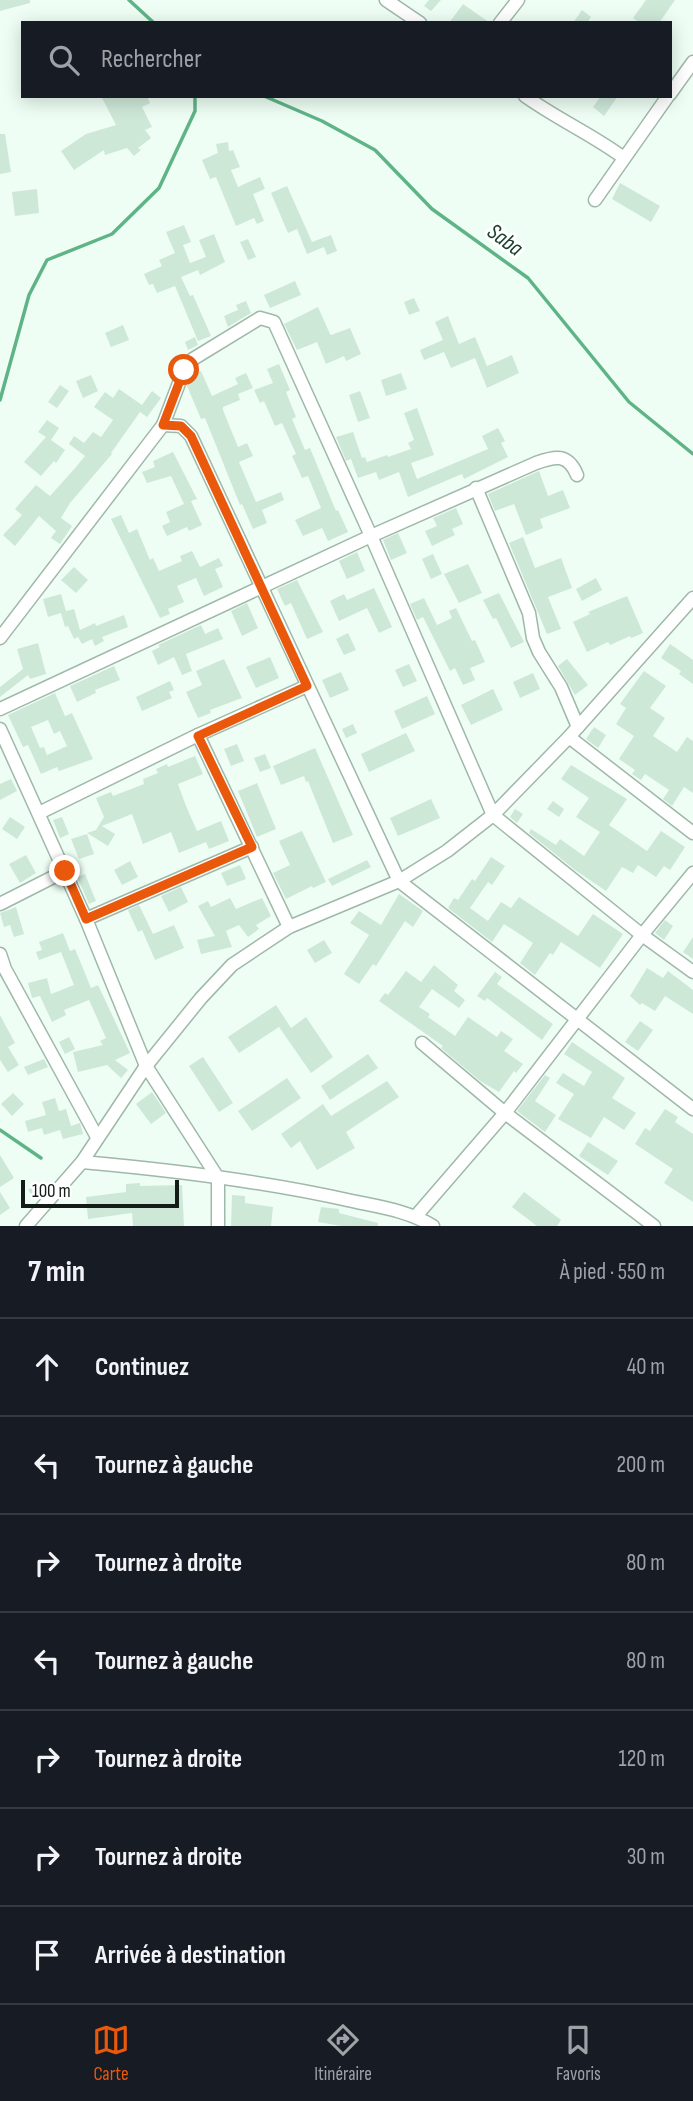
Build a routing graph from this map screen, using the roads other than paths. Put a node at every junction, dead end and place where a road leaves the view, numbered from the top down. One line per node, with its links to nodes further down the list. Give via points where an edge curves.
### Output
1 (386, 0): 3 (street)
2 (518, 0): 4 (street)
3 (417, 21)
4 (502, 21)
5 (693, 62): 6 (street)
6 (672, 91)
7 (528, 98): 9 (street)
8 (667, 98): 9 (street)
9 (624, 158): 10 (street)
10 (595, 200)
11 (163, 425): 14 (street, via 184,370 193,359 260,318 274,322); 15 (street, via 181,426 191,436); 17 (street)
12 (577, 475): 13 (street, via 573,466 554,457)
13 (476, 488): 14 (street); 21 (street, via 529,613 533,638 561,687)
14 (371, 536): 15 (street); 24 (street)
15 (260, 587): 18 (street); 19 (street)
16 (693, 598): 21 (street)
17 (0, 638)
18 (307, 686): 22 (street); 29 (street)
19 (0, 709)
20 (0, 729): 23 (street)
21 (574, 732): 24 (street); 25 (street)
22 (198, 736): 23 (street); 26 (street)
23 (39, 813): 27 (street)
24 (493, 815): 29 (street); 33 (street)
25 (693, 833)
26 (252, 847): 31 (street); 32 (street)
27 (65, 871): 30 (street); 31 (street)
28 (693, 873): 33 (street)
29 (399, 881): 32 (street); 36 (street)
30 (0, 904)
31 (86, 919): 38 (street)
32 (289, 927): 38 (street, via 232,965)
33 (642, 935): 35 (street); 36 (street)
34 (0, 954): 41 (street)
35 (693, 972)
36 (578, 1020): 39 (street); 40 (street)
37 (422, 1043): 40 (street)
38 (146, 1066): 41 (street); 43 (street)
39 (693, 1109)
40 (505, 1113): 44 (street); 48 (street)
41 (97, 1137): 42 (street)
42 (82, 1162): 43 (street); 45 (street)
43 (218, 1178): 44 (street); 46 (street)
44 (416, 1216): 47 (street)
45 (26, 1226)
46 (218, 1226)
47 (433, 1226)
48 (654, 1226)

